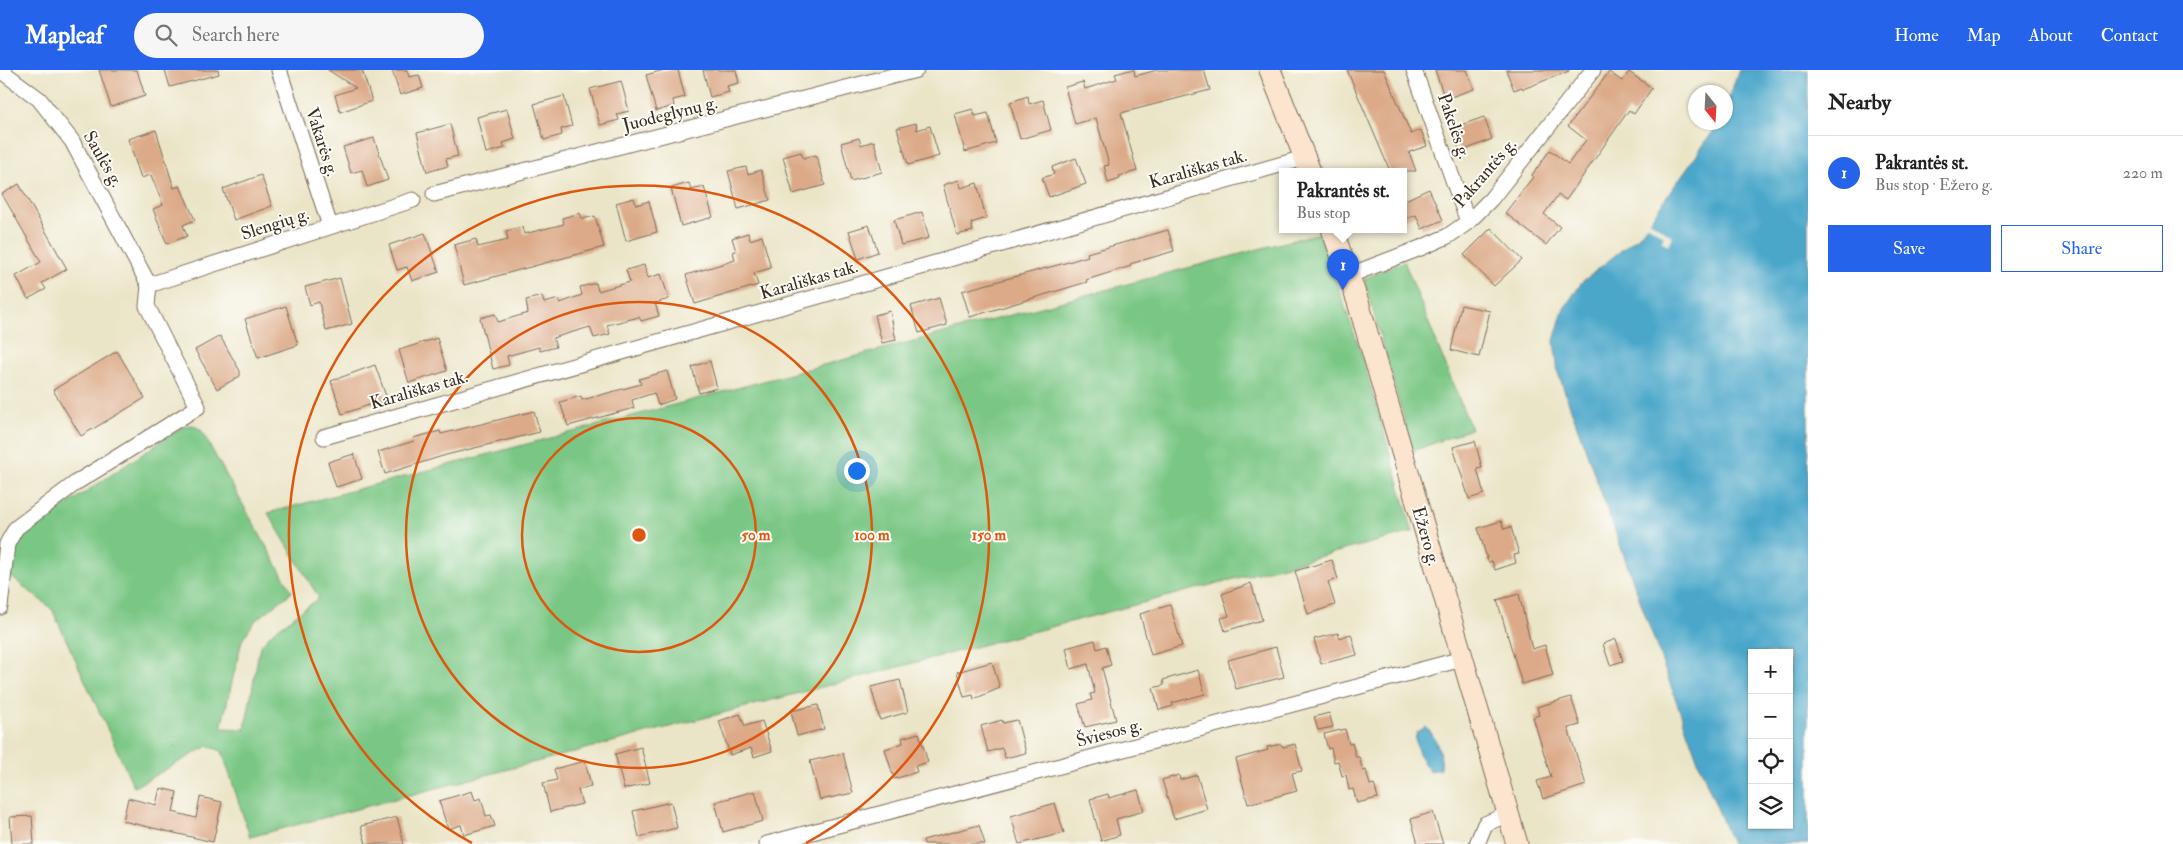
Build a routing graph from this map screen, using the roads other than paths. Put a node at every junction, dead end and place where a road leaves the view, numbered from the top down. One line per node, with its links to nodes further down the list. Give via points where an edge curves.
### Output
1 (0, 70): 15 (street, Saulės g., via 39,99 72,141)
2 (279, 70): 12 (street, Vakarės g.)
3 (916, 70): 9 (street, Juodeglynų g.)
4 (1270, 70): 7 (main road)
5 (1414, 70): 11 (street, Pakelės g.)
6 (1592, 70): 11 (street, Pakrantės g., via 1491,198)
7 (1307, 165)
8 (1279, 173): 16 (street, Karališkas tak.)
9 (434, 194)
10 (413, 200): 12 (street, Slengių g.)
11 (1468, 222): 14 (street, Pakrantės g., via 1448,236)
12 (330, 226): 15 (street, Slengių g.)
13 (1334, 233): 14 (main road, Ežero g.)
14 (1350, 275): 18 (main road, Ežero g.)
15 (149, 285): 17 (street, via 147,306 198,408 77,482 16,528 6,544)
16 (324, 437)
17 (0, 607)
18 (1462, 659): 19 (main road, Ežero g.); 20 (street, Šviesos g.)
19 (1508, 814): 21 (street, via 1485,824); 22 (main road, Ežero g.)
20 (767, 844)
21 (1478, 844)
22 (1517, 844)

